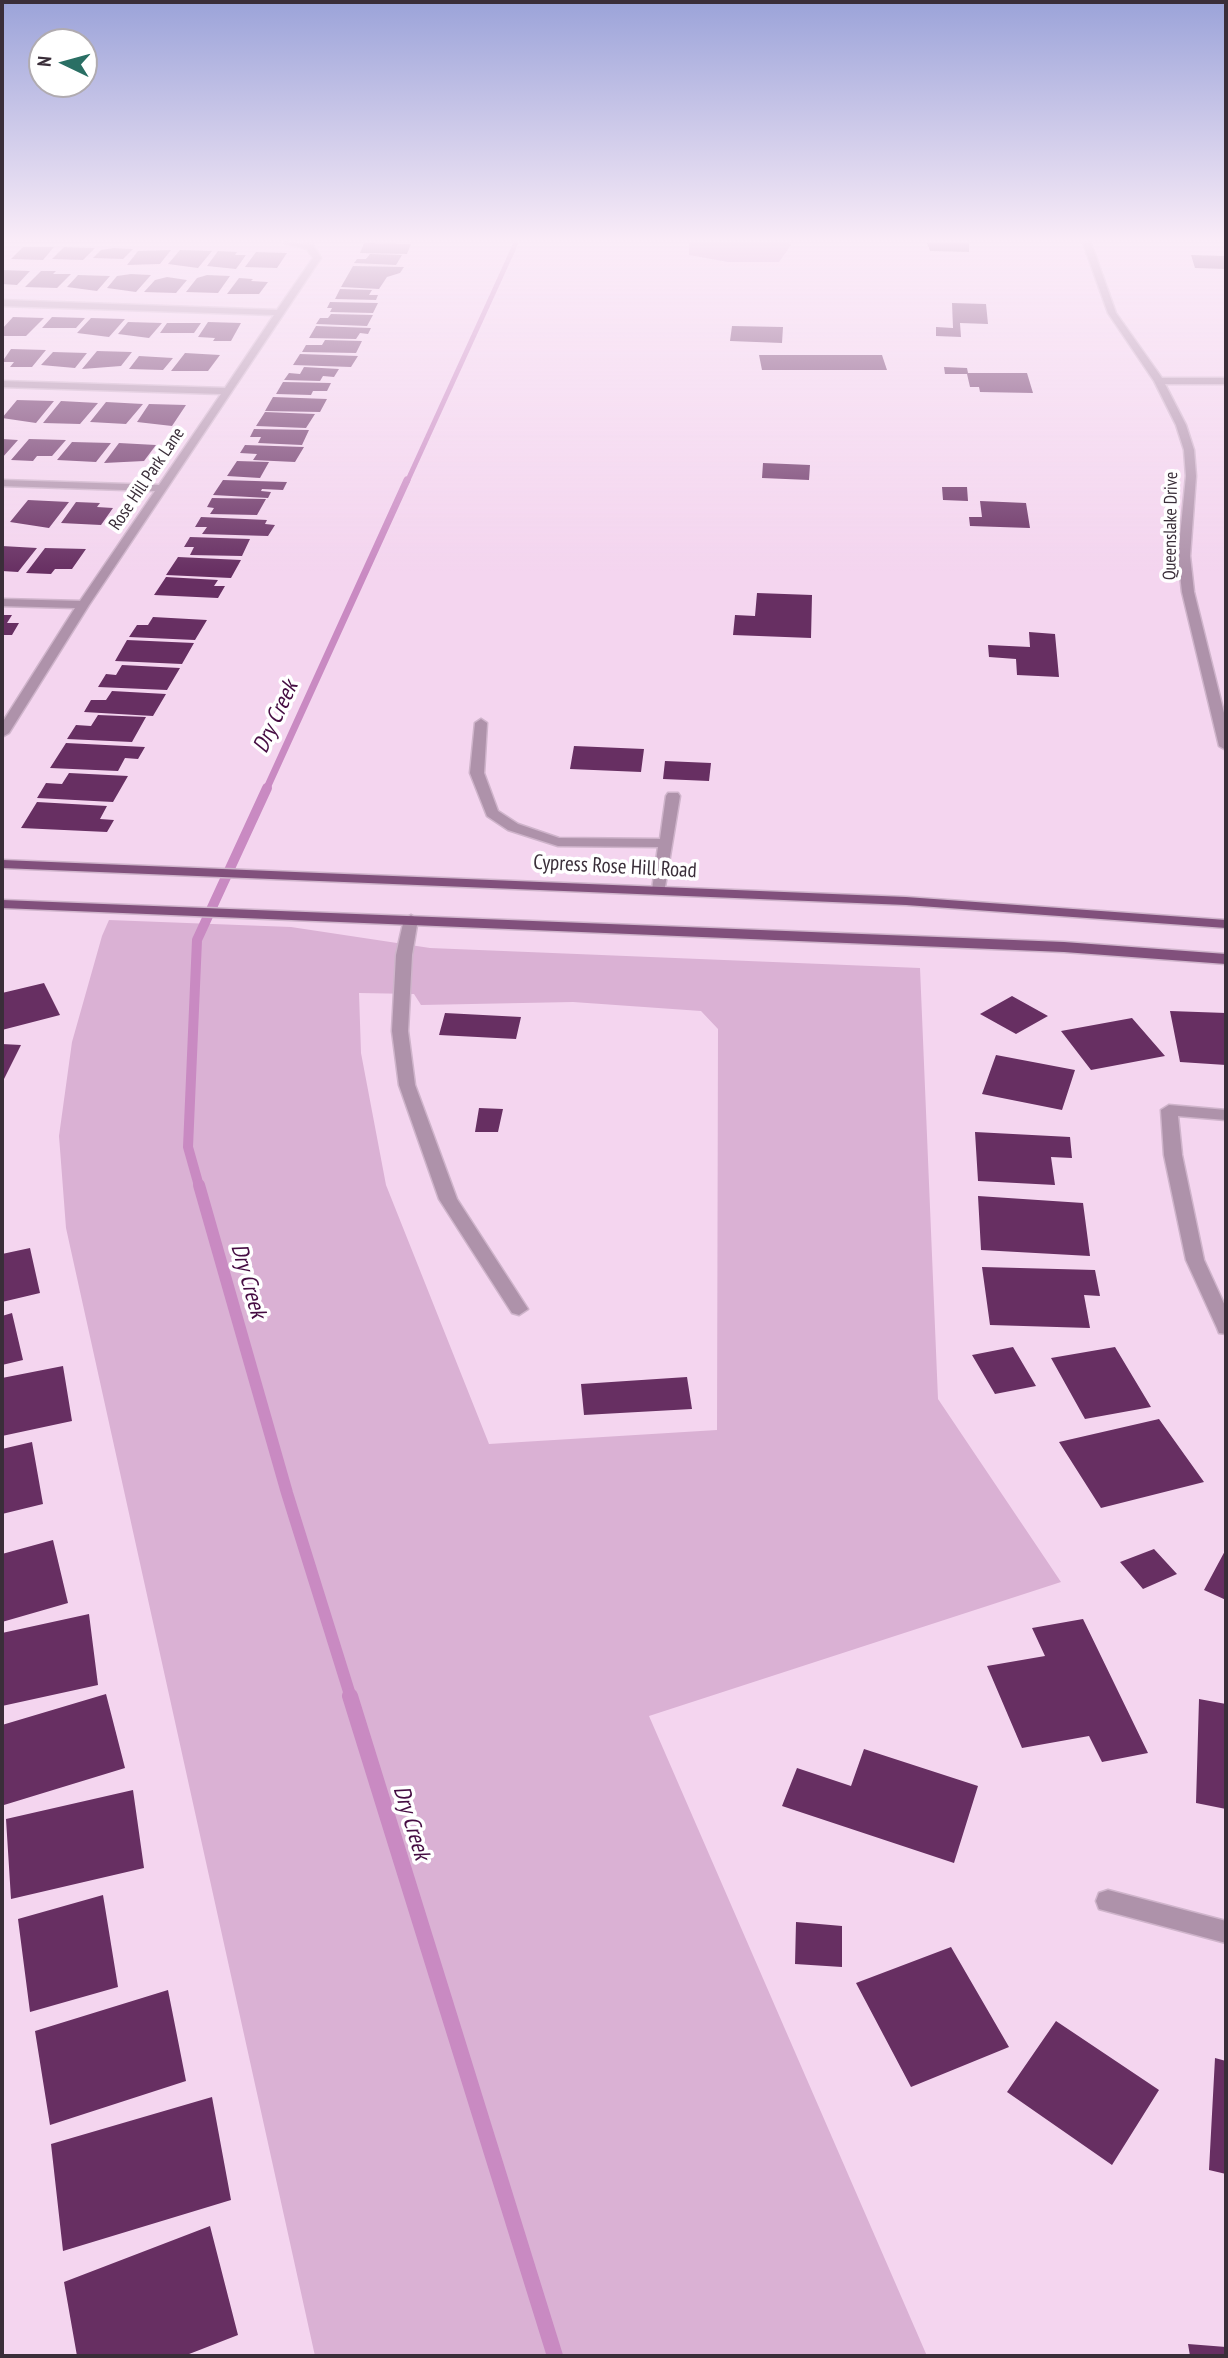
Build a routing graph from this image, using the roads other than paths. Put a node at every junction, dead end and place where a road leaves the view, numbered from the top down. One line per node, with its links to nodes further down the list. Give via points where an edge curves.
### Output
1 (254, 353): 6 (street, Rose Hill Park Lane)
2 (1139, 353): 4 (street, Queenslake Drive)
3 (1226, 381): 4 (street)
4 (1159, 382): 13 (street, Queenslake Drive, via 1189,450 1184,556 1188,593)
5 (2, 384): 6 (street)
6 (228, 391): 8 (street, Rose Hill Park Lane)
7 (2, 483): 8 (street)
8 (163, 488): 10 (street, Rose Hill Park Lane)
9 (2, 602): 10 (street)
10 (83, 605): 12 (street, Rose Hill Park Lane)
11 (481, 723): 15 (street, via 477,773 492,813 513,828 558,842)
12 (2, 733)
13 (1226, 746)
14 (673, 796): 15 (street)
15 (666, 843): 17 (street)
16 (2, 864): 17 (main road, Cypress Rose Hill Road)
17 (659, 890): 20 (main road, Cypress Rose Hill Road, via 906,901)
18 (2, 904): 19 (main road)
19 (411, 919): 21 (main road, via 1065,947); 23 (street, via 400,1031 407,1085 448,1199)
20 (1226, 924)
21 (1226, 959)
22 (1226, 1115): 24 (street, via 1169,1110 1173,1155 1195,1260)
23 (519, 1309)
24 (1226, 1328)
25 (1108, 1901): 26 (street)
26 (1226, 1932)

